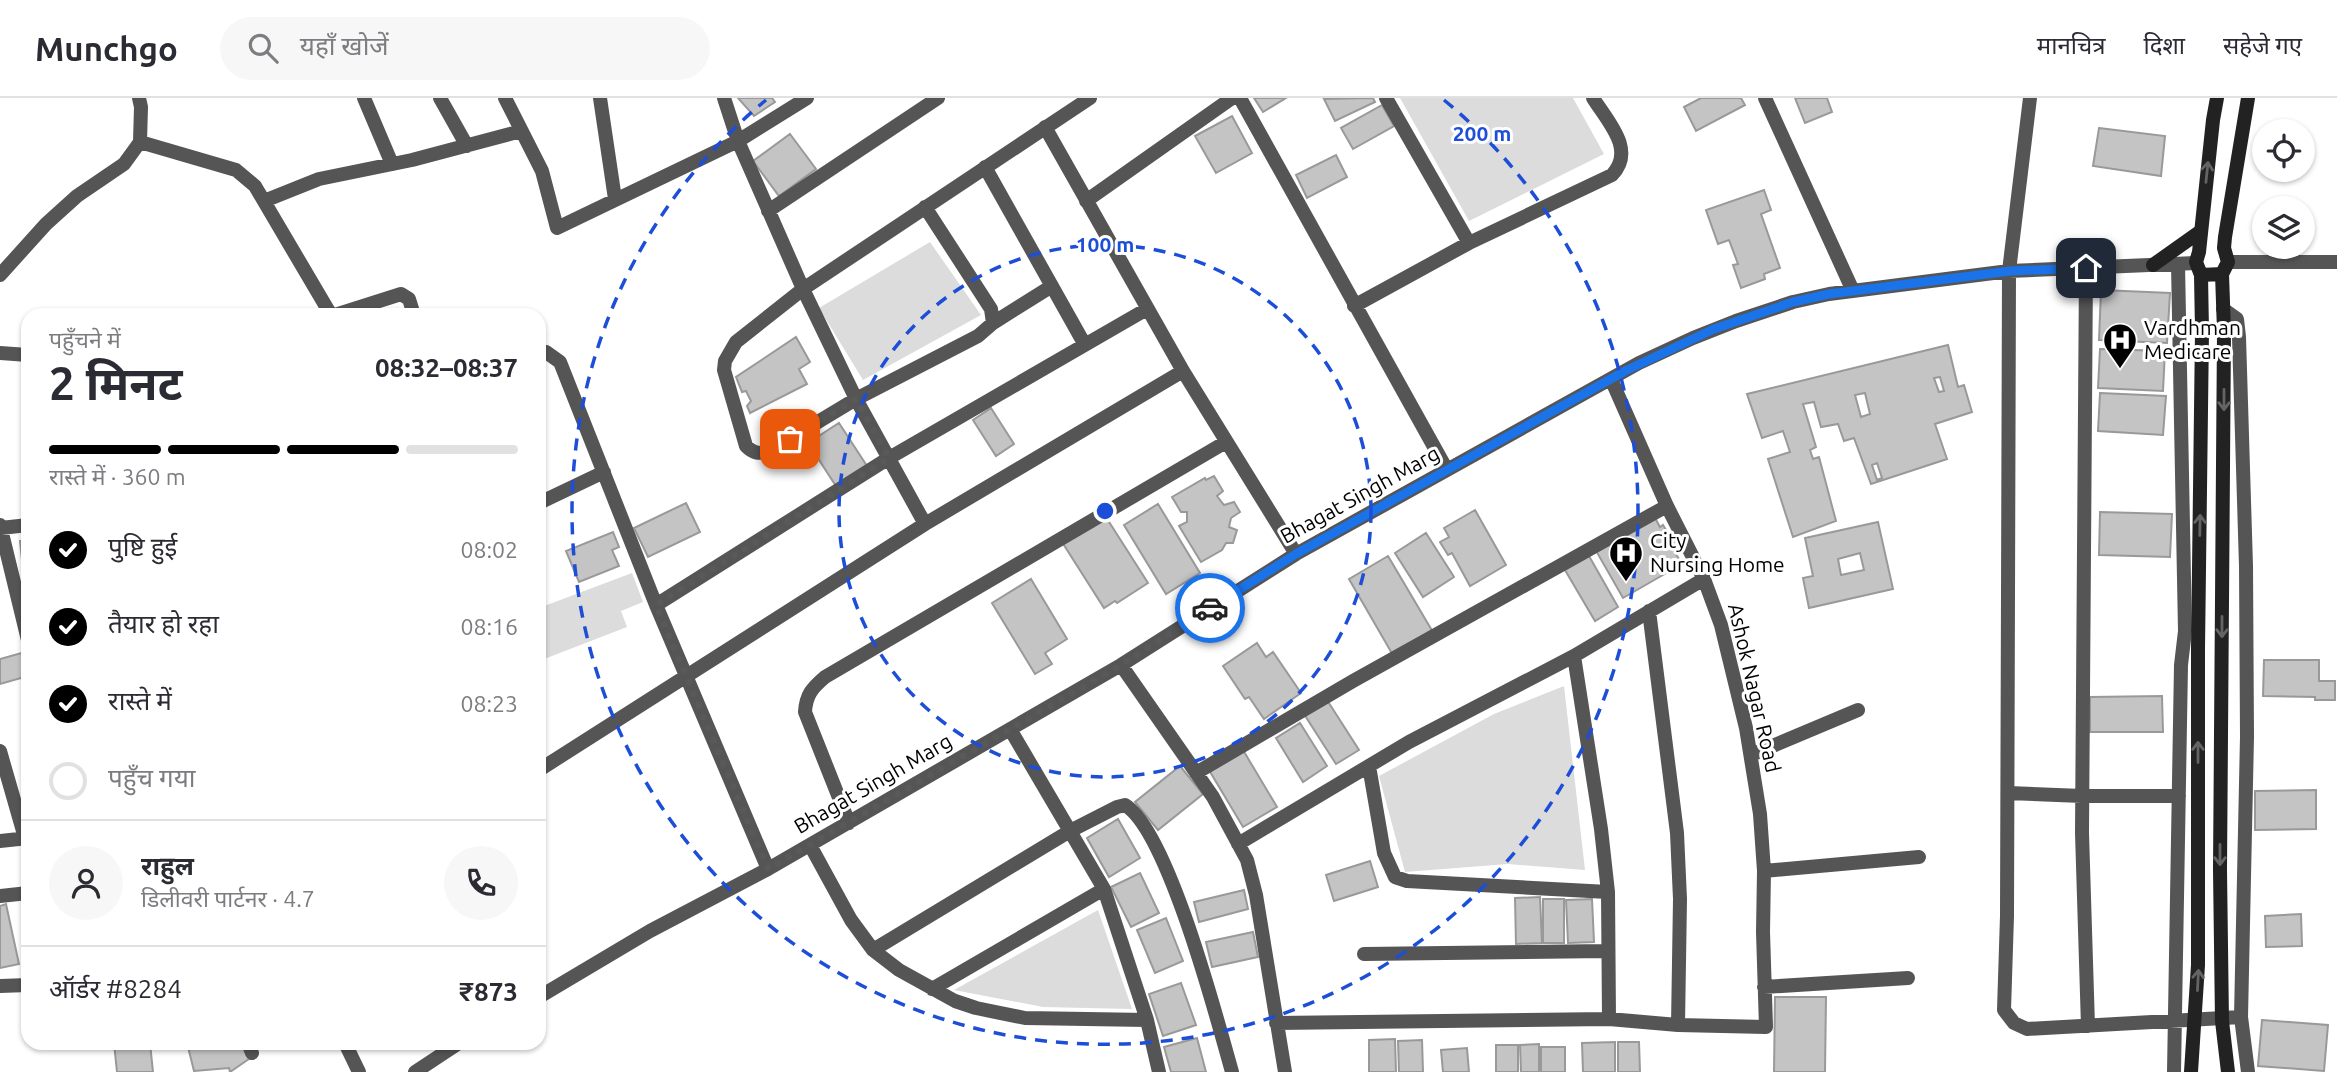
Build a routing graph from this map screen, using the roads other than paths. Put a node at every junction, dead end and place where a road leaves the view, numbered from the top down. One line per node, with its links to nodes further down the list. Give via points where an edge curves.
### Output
1 (139, 98): 21 (street)
2 (364, 98): 23 (street)
3 (440, 98): 22 (street)
4 (505, 98): 19 (street)
5 (600, 98): 25 (street)
6 (723, 98): 20 (street)
7 (807, 98): 20 (street)
8 (938, 98): 29 (street)
9 (1090, 98): 18 (street)
10 (1232, 98): 27 (street)
11 (1240, 98): 43 (street)
12 (1387, 98): 31 (street)
13 (1593, 98): 31 (street, via 1622,146 1618,168 1612,175)
14 (1765, 98): 42 (street)
15 (2031, 98): 38 (street)
16 (2217, 98): 30 (street, one-way to 16)
17 (2248, 98): 36 (street, via 2225,237)
18 (1045, 127): 24 (street); 27 (street)
19 (521, 131): 22 (street); 25 (street, via 542,171 557,228)
20 (738, 141): 25 (street); 29 (street)
21 (140, 142): 26 (street, via 236,170); 39 (street, via 124,163 46,224)
22 (467, 146): 23 (street)
23 (392, 164): 26 (street, via 319,179)
24 (985, 167): 28 (street); 40 (street)
25 (615, 199)
26 (264, 201): 44 (street)
27 (1086, 201): 47 (street)
28 (925, 207): 41 (street); 49 (street, via 991,310)
29 (768, 211): 41 (street)
30 (2201, 231): 34 (street); 37 (street)
31 (1469, 243): 43 (street)
32 (2337, 262): 36 (street)
33 (2178, 264): 34 (street, Bhagat Singh Marg); 37 (street, Bhagat Singh Marg); 83 (street, via 2185,631)
34 (2153, 265): 35 (street, Bhagat Singh Marg)
35 (2086, 268): 38 (street, Bhagat Singh Marg); 82 (street)
36 (2225, 268): 37 (street); 48 (street)
37 (2198, 269): 122 (street, one-way to 37, bridge, via 2199,965 2202,331)
38 (2010, 271): 42 (street, Bhagat Singh Marg); 81 (street)
39 (0, 275)
40 (1052, 286): 49 (street); 50 (street)
41 (803, 289): 56 (street); 56 (street, via 736,342 725,361 746,446 751,451 768,452)
42 (1853, 291): 55 (street, Bhagat Singh Marg, via 1793,302 1736,321)
43 (1354, 306): 59 (street)
44 (329, 308)
45 (356, 308): 46 (street, via 401,294)
46 (412, 308)
47 (1147, 309): 50 (street); 54 (street)
48 (2223, 309): 107 (street, via 2237,320 2239,337 2246,566); 123 (street, one-way to 123, bridge, via 2220,884 2222,1021)
49 (993, 323): 56 (street, via 978,336)
50 (1085, 345): 58 (street)
51 (546, 352): 60 (street, via 560,362)
52 (0, 353): 53 (street)
53 (21, 354)
54 (1183, 371): 57 (street); 63 (street)
55 (1611, 379): 59 (street, Bhagat Singh Marg); 62 (street, Ashok Nagar Road)
56 (856, 399): 58 (street)
57 (1226, 442): 66 (street); 85 (street, via 811,689 806,712)
58 (889, 458): 63 (street); 68 (street)
59 (1447, 470): 66 (street, Bhagat Singh Marg)
60 (604, 472): 61 (street); 68 (street)
61 (546, 500)
62 (1667, 506): 67 (street, Ashok Nagar Road); 80 (street)
63 (925, 524): 73 (street)
64 (0, 526): 65 (street); 70 (street)
65 (21, 526)
66 (1296, 554): 72 (street, Bhagat Singh Marg)
67 (1704, 579): 69 (street); 77 (street, Ashok Nagar Road, via 1721,625)
68 (656, 605): 73 (street)
69 (1649, 611): 71 (street); 112 (street, via 1677,833)
70 (21, 612)
71 (1574, 656): 79 (street); 95 (street)
72 (1121, 665): 75 (street, Bhagat Singh Marg); 80 (street)
73 (687, 674): 78 (street); 92 (street)
74 (1858, 710): 77 (street)
75 (1010, 729): 85 (street, Bhagat Singh Marg); 86 (street)
76 (0, 751): 84 (street)
77 (1751, 755): 93 (street, Ashok Nagar Road)
78 (546, 761)
79 (1369, 766): 89 (street); 95 (street, via 1384,853 1395,877)
80 (1196, 773): 89 (street)
81 (2008, 793): 82 (street); 113 (street, via 2004,1010 2014,1023 2028,1029)
82 (2082, 796): 83 (street); 113 (street)
83 (2179, 796): 110 (street)
84 (21, 821)
85 (849, 823): 90 (street, Bhagat Singh Marg)
86 (1070, 831): 94 (street); 98 (street); 119 (street, via 1117,807 1125,806 1139,818 1183,912)
87 (21, 839): 88 (street)
88 (0, 841)
89 (1238, 844): 111 (street, via 1256,895)
90 (810, 845): 92 (street, Bhagat Singh Marg); 98 (street)
91 (1919, 857): 93 (street)
92 (768, 869): 106 (street, Bhagat Singh Marg)
93 (1763, 871): 104 (street, Ashok Nagar Road)
94 (1104, 889): 105 (street); 109 (street)
95 (1608, 892): 99 (street)
96 (21, 894): 97 (street)
97 (0, 896)
98 (873, 950): 105 (street)
99 (1608, 951): 100 (street); 108 (street)
100 (1364, 954)
101 (1908, 978): 104 (street)
102 (21, 985): 103 (street)
103 (0, 986)
104 (1764, 987): 112 (street, Ashok Nagar Road, via 1766,1027)
105 (932, 989): 109 (street, via 976,1008 1025,1018)
106 (546, 993)
107 (2241, 1017): 110 (street); 124 (street)
108 (1609, 1019): 111 (street); 112 (street)
109 (1147, 1020): 118 (street)
110 (2175, 1021): 113 (street); 121 (street)
111 (1276, 1023): 120 (street)
112 (1678, 1025)
113 (2088, 1026)
114 (348, 1050): 116 (street)
115 (448, 1050): 117 (street)
116 (359, 1072)
117 (415, 1072)
118 (1159, 1072)
119 (1232, 1072)
120 (1285, 1072)
121 (2174, 1072)
122 (2192, 1072)
123 (2228, 1072)
124 (2248, 1072)

